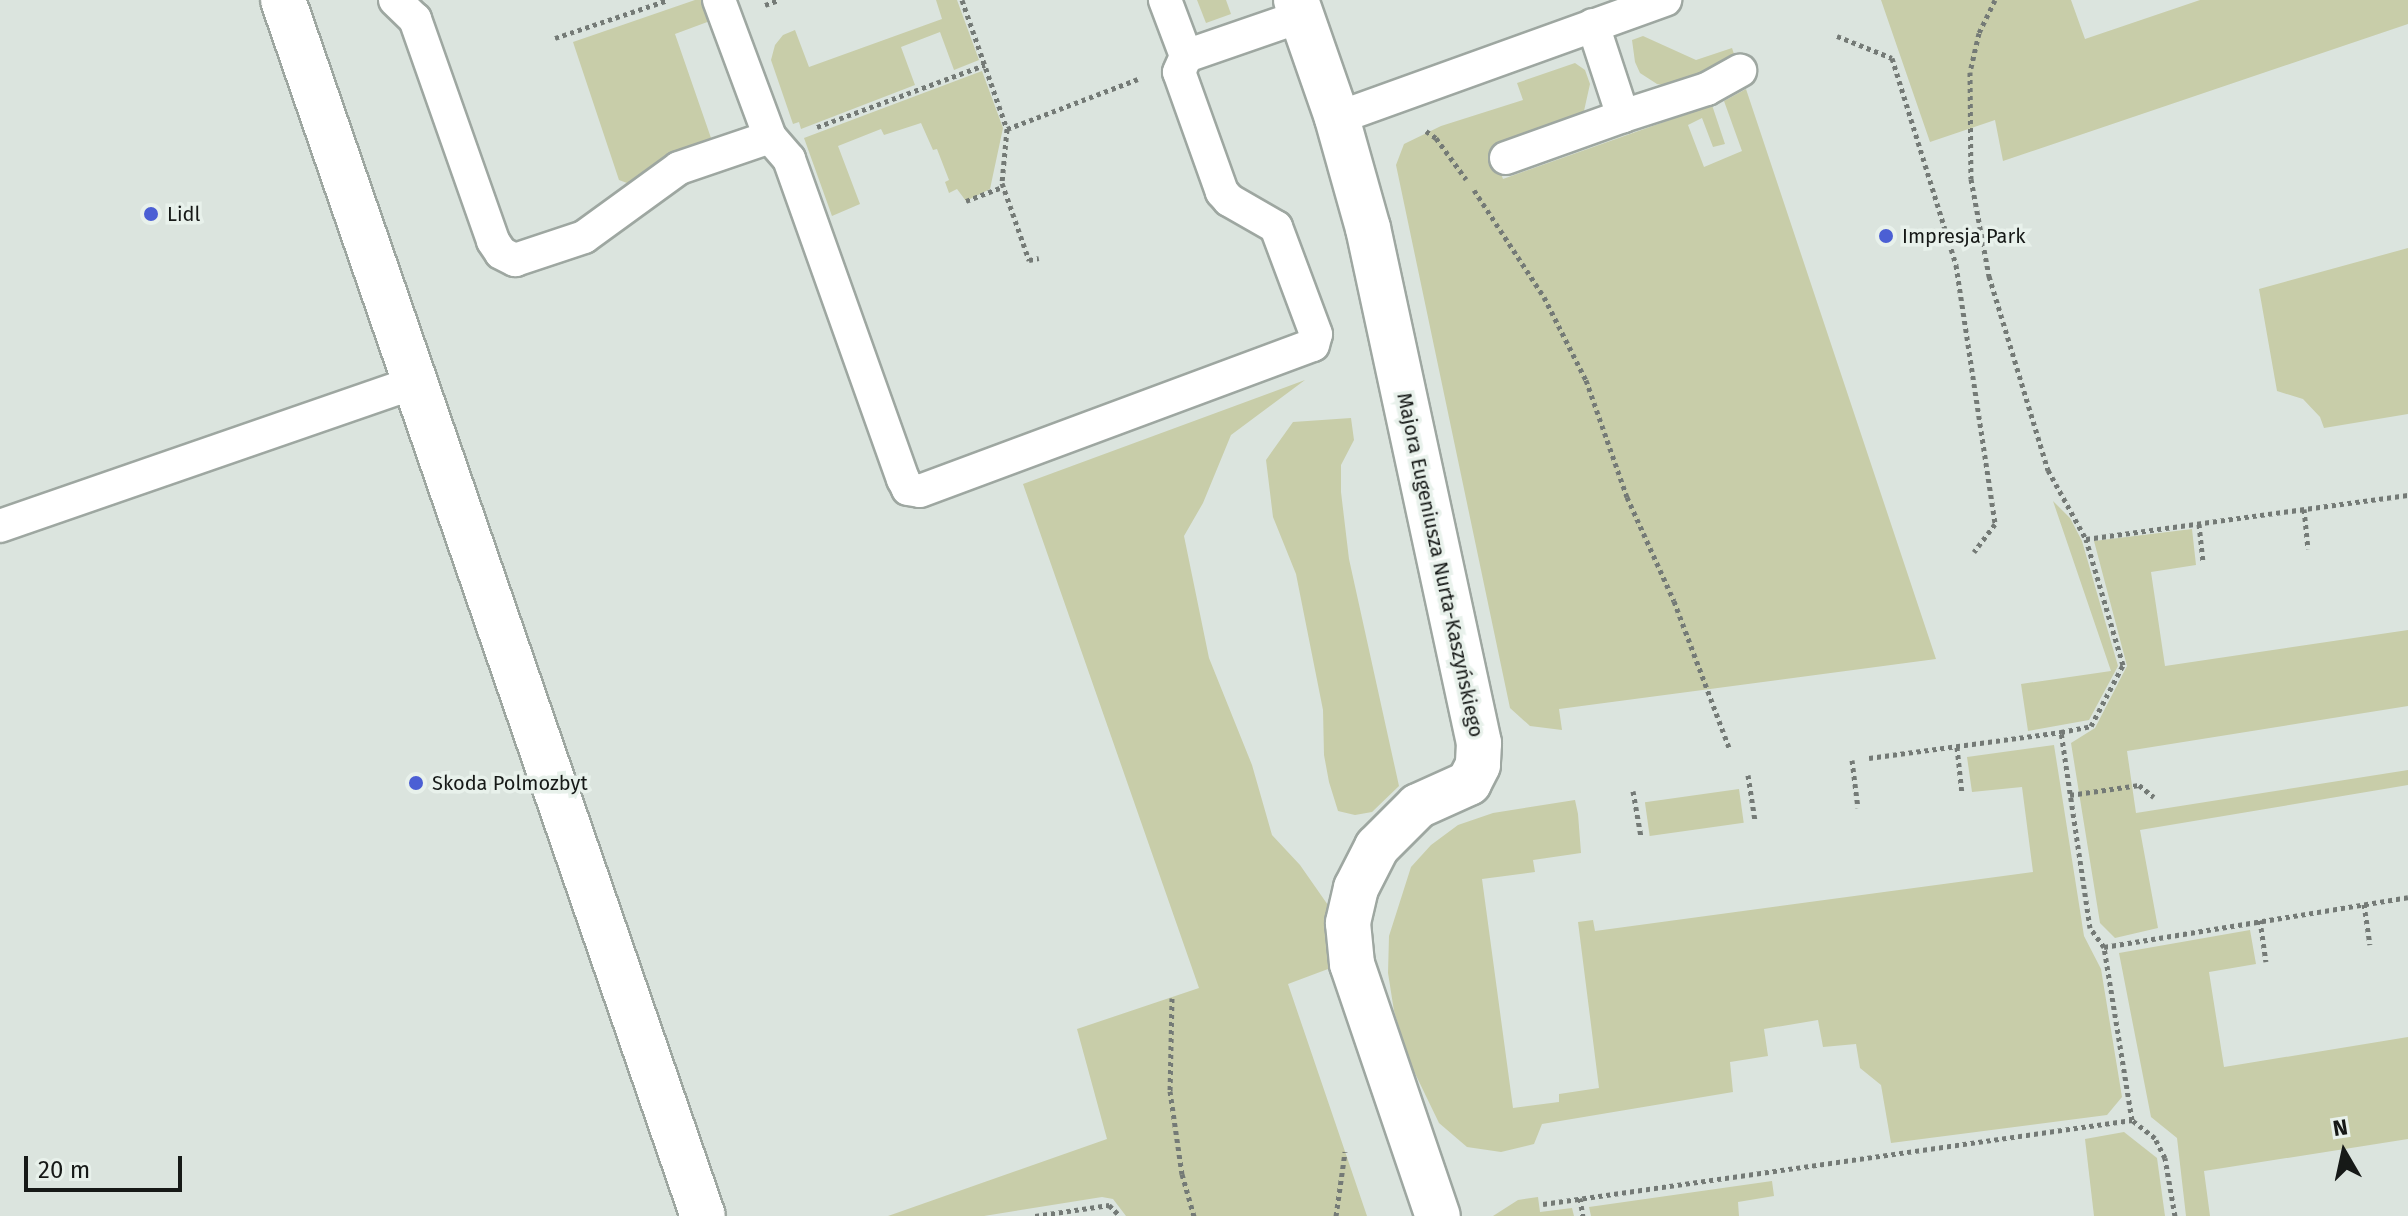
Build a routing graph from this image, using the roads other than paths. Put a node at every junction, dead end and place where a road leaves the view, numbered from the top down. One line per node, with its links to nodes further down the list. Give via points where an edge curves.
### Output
1 (283, 0): 14 (street)
2 (395, 0): 12 (lane, via 415,19 493,241 515,260 584,237 679,168)
3 (719, 0): 12 (lane)
4 (1165, 0): 8 (lane)
5 (1665, 0): 7 (lane)
6 (1299, 8): 8 (lane); 11 (street, Majora Eugeniusza Nurta-Kaszyńskiego)
7 (1593, 25): 10 (lane); 11 (lane)
8 (1186, 56): 12 (lane, via 1179,72 1222,192 1276,227 1316,334 1313,345 920,491 908,489 903,479 789,159)
9 (1740, 71): 10 (lane, via 1707,89)
10 (1623, 116): 13 (lane)
11 (1337, 118): 17 (street, Majora Eugeniusza Nurta-Kaszyńskiego, via 1368,228 1479,743 1478,765 1469,783 1418,806 1377,847 1356,888 1348,923 1352,964)
12 (770, 137)
13 (1506, 158)
14 (416, 382): 15 (lane); 16 (street)
15 (0, 526)
16 (703, 1216)
17 (1438, 1216)

